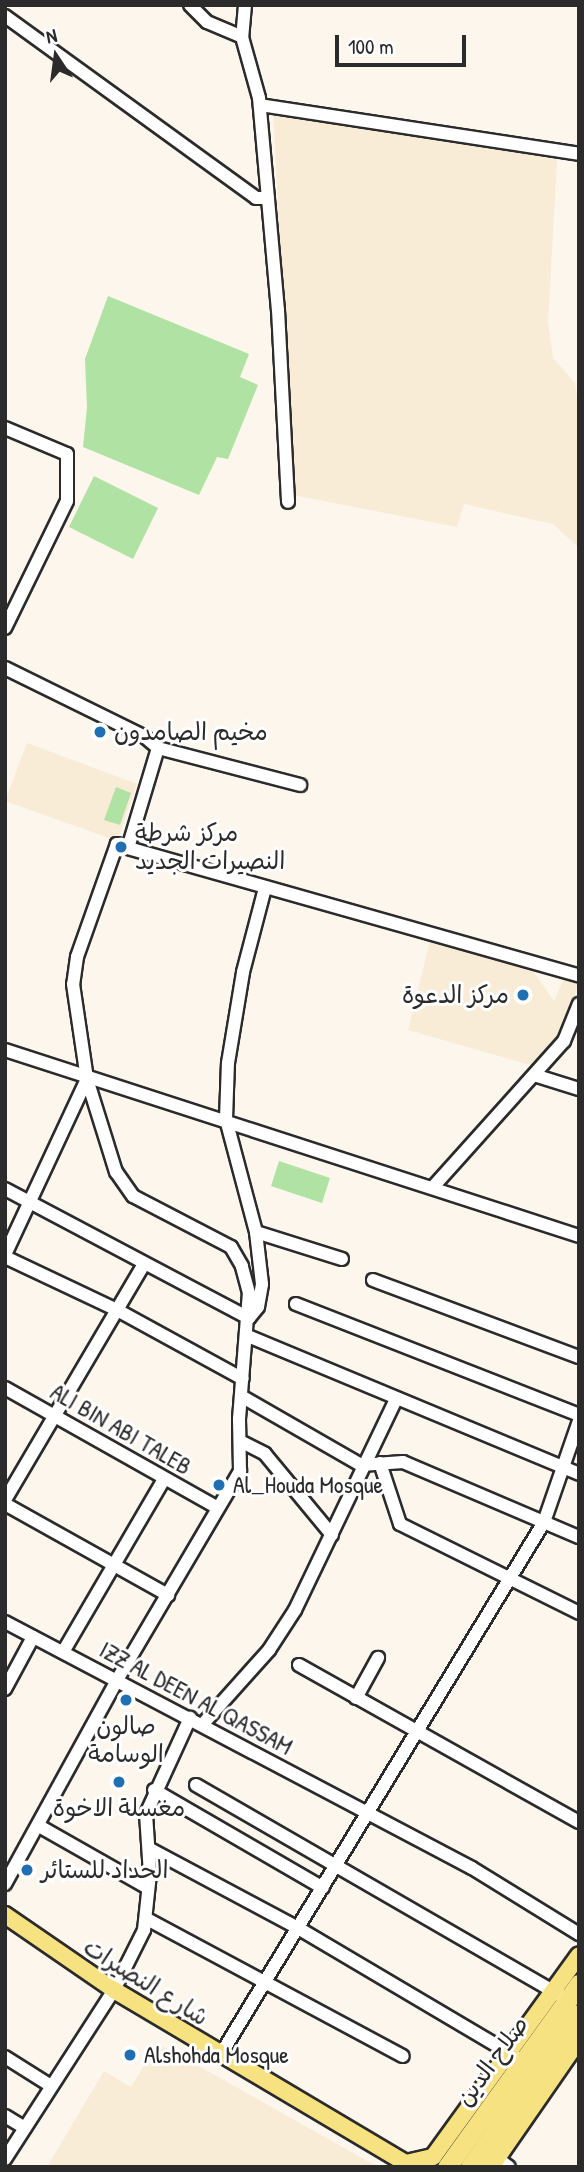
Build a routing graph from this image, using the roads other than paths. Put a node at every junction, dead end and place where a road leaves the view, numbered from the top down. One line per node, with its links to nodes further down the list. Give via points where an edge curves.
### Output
1 (190, 5): 4 (street, via 207,22)
2 (245, 5): 4 (street)
3 (5, 16): 7 (street, via 256,198)
4 (242, 37): 5 (street)
5 (260, 105): 6 (street); 7 (street)
6 (579, 154)
7 (268, 198): 9 (street)
8 (5, 428): 10 (street, via 67,454 67,501)
9 (288, 502)
10 (5, 628)
11 (5, 668): 12 (street, via 145,737)
12 (158, 748): 13 (street); 14 (street)
13 (300, 785)
14 (128, 848): 15 (street); 21 (street, via 117,844 73,984)
15 (265, 888): 16 (street); 23 (street, via 243,972 228,1063)
16 (579, 976)
17 (579, 1004): 18 (street)
18 (575, 1032): 20 (street)
19 (5, 1050): 21 (street)
20 (534, 1075): 22 (street); 24 (street)
21 (87, 1079): 23 (street); 26 (street); 35 (street, via 116,1172 132,1196 231,1247 246,1280)
22 (579, 1089)
23 (226, 1119): 24 (street); 27 (street)
24 (433, 1186): 28 (street)
25 (5, 1189): 26 (street)
26 (30, 1202): 29 (street); 31 (street)
27 (256, 1232): 30 (street); 35 (street, via 262,1284 258,1307)
28 (579, 1236)
29 (5, 1256): 34 (street)
30 (342, 1259)
31 (144, 1264): 34 (street); 35 (street)
32 (373, 1280): 37 (street)
33 (296, 1304): 43 (street)
34 (119, 1311): 38 (street); 42 (street)
35 (249, 1318): 36 (street)
36 (248, 1336): 38 (street); 41 (street)
37 (579, 1357)
38 (243, 1379): 40 (street)
39 (5, 1388): 42 (street, ALI BIN ABI TALEB)
40 (241, 1396): 45 (street); 47 (street)
41 (396, 1399): 47 (street); 48 (street)
42 (57, 1414): 50 (street, ALI BIN ABI TALEB); 51 (street)
43 (579, 1415)
44 (579, 1421): 48 (street)
45 (240, 1441): 52 (street, via 240,1471); 54 (street, via 265,1454 289,1478)
46 (380, 1463): 47 (street); 53 (street, via 403,1462); 57 (street, via 400,1524)
47 (361, 1465): 54 (street)
48 (565, 1468): 49 (street); 53 (street)
49 (579, 1474)
50 (164, 1479): 52 (street, ALI BIN ABI TALEB); 56 (street)
51 (5, 1502): 56 (street)
52 (216, 1507): 58 (street)
53 (544, 1522): 55 (street); 57 (street)
54 (332, 1535): 69 (street, via 309,1586 269,1650)
55 (579, 1537)
56 (115, 1566): 58 (street); 62 (street)
57 (509, 1578): 59 (street); 70 (street)
58 (168, 1595): 65 (street)
59 (579, 1613)
60 (5, 1622): 61 (street, IZZ AL DEEN AL QASSAM)
61 (33, 1637): 62 (street, IZZ AL DEEN AL QASSAM); 66 (street)
62 (63, 1652): 65 (street, IZZ AL DEEN AL QASSAM)
63 (378, 1658): 67 (street)
64 (299, 1665): 67 (street)
65 (117, 1680): 68 (street, IZZ AL DEEN AL QASSAM); 75 (street)
66 (5, 1689)
67 (356, 1698): 70 (street)
68 (190, 1718): 69 (street, IZZ AL DEEN AL QASSAM); 72 (street)
69 (202, 1725): 73 (street, IZZ AL DEEN AL QASSAM)
70 (418, 1731): 73 (street); 74 (street)
71 (196, 1785): 77 (street)
72 (154, 1790): 76 (street, via 146,1814); 80 (street)
73 (366, 1812): 77 (street); 85 (street, IZZ AL DEEN AL QASSAM, via 472,1868)
74 (579, 1822)
75 (39, 1826): 78 (street); 79 (street)
76 (150, 1849): 79 (street); 84 (street)
77 (337, 1864): 80 (street); 89 (street)
78 (5, 1884)
79 (148, 1888): 82 (street)
80 (323, 1888): 84 (street)
81 (5, 1915): 88 (main road, شارع النصيرات)
82 (147, 1919): 87 (street); 88 (street)
83 (5, 1928): 88 (main road, شارع النصيرات)
84 (298, 1928): 87 (street); 94 (street)
85 (579, 1934)
86 (579, 1955): 89 (main road)
87 (266, 1983): 91 (street); 92 (street)
88 (112, 1993): 91 (main road, شارع النصيرات); 95 (street); 100 (main road, شارع النصيرات)
89 (570, 1997): 94 (highway, صلاح الدين); 99 (highway, صلاح الدين)
90 (579, 2040): 99 (main road)
91 (221, 2054): 100 (main road, شارع النصيرات)
92 (403, 2056)
93 (5, 2057): 95 (street)
94 (515, 2057): 100 (main road, via 433,2157); 101 (highway, صلاح الدين)
95 (51, 2086): 97 (street)
96 (5, 2116): 97 (street)
97 (25, 2128): 98 (street)
98 (5, 2159)
99 (495, 2160): 102 (highway, صلاح الدين)
100 (398, 2165)
101 (447, 2167)
102 (470, 2167)

